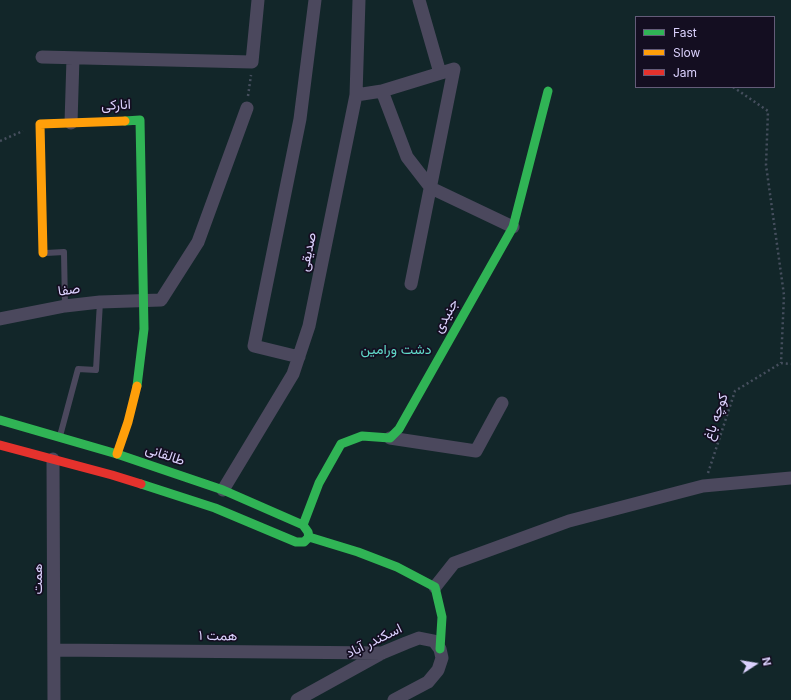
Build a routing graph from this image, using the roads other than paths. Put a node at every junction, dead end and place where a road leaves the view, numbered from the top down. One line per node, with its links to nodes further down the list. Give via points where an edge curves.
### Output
1 (258, 0): 6 (street, via 252,62)
2 (315, 0): 21 (street, via 300,120 254,346)
3 (359, 0): 10 (street, صدیقی)
4 (419, 0): 7 (street)
5 (42, 57): 6 (street)
6 (73, 58): 12 (street)
7 (440, 73): 8 (street); 13 (street, via 454,69)
8 (382, 91): 10 (street); 13 (street, via 407,157)
9 (548, 91): 14 (street, جنیدی)
10 (356, 95): 21 (street, صدیقی, via 309,326)
11 (247, 108): 17 (street, via 198,242 162,300)
12 (71, 123): 15 (street, انارکی, via 40,124); 17 (street, انارکی, via 140,120)
13 (431, 188): 14 (street); 16 (street)
14 (513, 227): 25 (street, جنیدی, via 399,429)
15 (43, 253): 19 (lane, via 64,252)
16 (411, 284)
17 (143, 301): 18 (street, صفا); 27 (street, انارکی, via 144,329 139,380)
18 (100, 302): 19 (street, صفا); 24 (lane, via 96,370 78,369)
19 (65, 306): 20 (street, صفا)
20 (0, 319)
21 (299, 356): 30 (street, صدیقی, via 293,374)
22 (502, 403): 25 (street, via 476,451)
23 (0, 420): 24 (street, طالقانی)
24 (60, 437): 27 (street, طالقانی)
25 (390, 438): 31 (street, via 362,436 341,444 318,483)
26 (0, 445): 28 (street, طالقانی)
27 (117, 454): 30 (street, طالقانی)
28 (53, 459): 30 (street, طالقانی); 35 (street, همت)
29 (791, 478): 33 (street, via 704,486 569,521 454,563)
30 (219, 499): 31 (street, طالقانی, via 291,518); 32 (street, طالقانی, via 296,542 304,542)
31 (303, 525): 32 (street)
32 (309, 538): 33 (street, طالقانی, via 358,552)
33 (435, 587): 34 (street, via 442,617)
34 (440, 649): 36 (street, اسکندر آباد, via 434,641 419,638); 37 (street, via 442,658 438,670)
35 (54, 650): 36 (street, همت ۱); 38 (street, همت)
36 (382, 653): 39 (street, اسکندر آباد)
37 (413, 696): 40 (street)
38 (54, 700)
39 (297, 700)
40 (394, 700)

